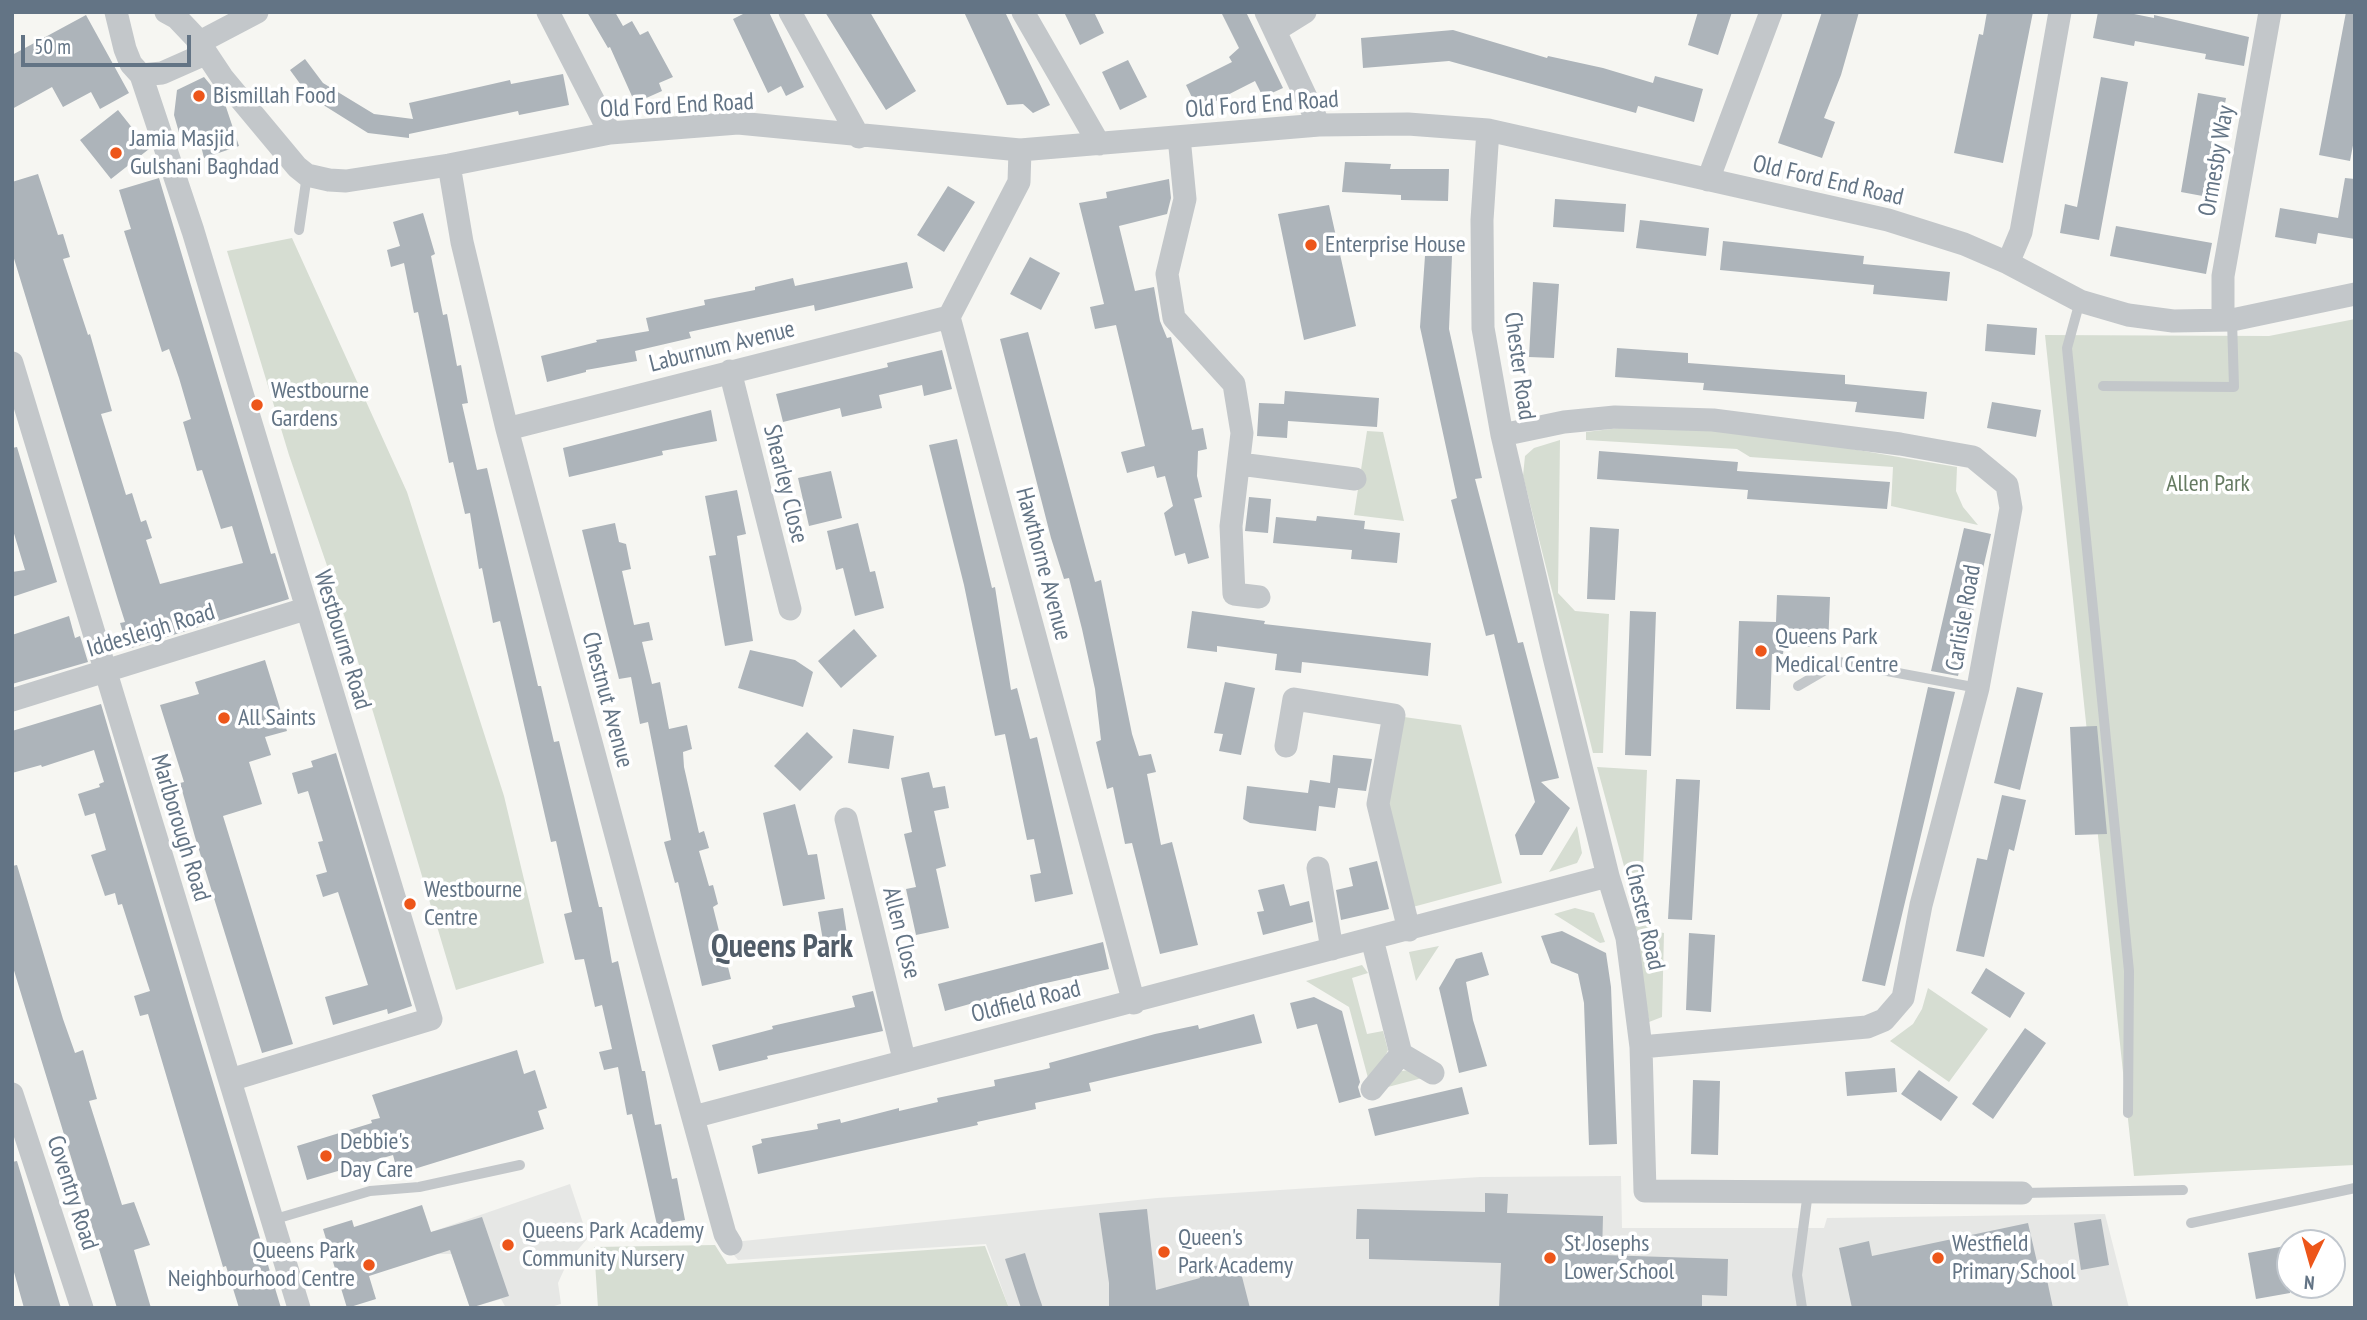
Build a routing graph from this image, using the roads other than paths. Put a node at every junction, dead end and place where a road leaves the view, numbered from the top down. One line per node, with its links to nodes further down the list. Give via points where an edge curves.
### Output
1 (116, 12): 13 (street, via 125,49)
2 (166, 12): 12 (street, via 177,18)
3 (257, 12): 12 (street)
4 (548, 12): 16 (street)
5 (790, 12): 17 (street)
6 (1023, 12): 19 (street)
7 (1305, 12): 11 (street)
8 (1771, 12): 23 (street)
9 (2060, 12): 25 (street, via 2021,232)
10 (2270, 12): 29 (street, Ormesby Way, via 2223,276)
11 (1271, 21): 14 (street)
12 (201, 49): 13 (street, via 162,73); 22 (street, via 282,151)
13 (141, 75): 38 (street, Westbourne Road, via 193,231)
14 (1319, 125): 15 (street, Old Ford End Road, via 1409,124); 18 (street, Old Ford End Road)
15 (1488, 130): 23 (street, Old Ford End Road); 34 (street, Chester Road, via 1482,220 1483,328)
16 (610, 133): 17 (street, Old Ford End Road, via 738,124); 21 (street, Old Ford End Road)
17 (859, 137): 20 (street, Old Ford End Road)
18 (1179, 137): 19 (street, Old Ford End Road); 35 (street, via 1185,199 1167,274 1174,318 1234,384 1242,433)
19 (1098, 144): 20 (street, Old Ford End Road)
20 (1020, 150): 28 (street, via 1019,182)
21 (449, 165): 22 (street, Old Ford End Road, via 346,181); 33 (street, Chestnut Avenue, via 461,242)
22 (307, 175): 24 (lane)
23 (1708, 180): 25 (street, Old Ford End Road, via 1888,219)
24 (299, 230)
25 (2008, 263): 27 (street, Old Ford End Road)
26 (2355, 294): 29 (street, Old Ford End Road)
27 (2080, 301): 29 (street, Old Ford End Road, via 2128,315 2173,321); 59 (lane, via 2067,348 2129,971)
28 (949, 317): 31 (street, Laburnum Avenue); 51 (street, Hawthorne Avenue)
29 (2227, 320): 32 (lane, via 2234,387)
30 (12, 363): 40 (street, Marlborough Road)
31 (730, 371): 33 (street, Laburnum Avenue); 39 (street, Shearley Close)
32 (2104, 386)
33 (507, 429): 60 (street, Chestnut Avenue)
34 (1502, 435): 42 (street, Carlisle Road, via 1615,417 1713,420 1973,457 2007,485 2011,508); 47 (street, Chester Road)
35 (1240, 464): 36 (street); 37 (street, via 1231,526 1234,594)
36 (1355, 479)
37 (1259, 597)
38 (305, 610): 40 (street, Iddesleigh Road); 56 (street, Westbourne Road, via 431,1019)
39 (790, 610)
40 (106, 673): 43 (street, Iddesleigh Road); 56 (street, Marlborough Road)
41 (1798, 685): 42 (lane, via 1839,662)
42 (1978, 688): 52 (street, Carlisle Road, via 1921,905 1903,998 1884,1020 1867,1027)
43 (12, 701)
44 (1286, 746): 48 (street, via 1294,699 1394,715 1378,804)
45 (846, 819): 54 (street, Allen Close)
46 (1318, 868): 50 (street)
47 (1608, 876): 48 (street, Oldfield Road); 52 (street, Chester Road, via 1627,938)
48 (1409, 930): 49 (street, Oldfield Road)
49 (1372, 939): 50 (street, Oldfield Road); 53 (street)
50 (1332, 949): 51 (street, Oldfield Road)
51 (1134, 1003): 54 (street, Oldfield Road)
52 (1642, 1047): 64 (street, Chester Road, via 1645,1191)
53 (1401, 1054): 55 (street); 57 (street)
54 (904, 1059): 60 (street, Oldfield Road)
55 (1433, 1073)
56 (230, 1080): 66 (street, Marlborough Road)
57 (1371, 1089)
58 (12, 1094): 69 (street, Coventry Road)
59 (2128, 1113)
60 (693, 1117): 68 (street, Chestnut Avenue)
61 (520, 1165): 66 (lane, via 419,1187 370,1191)
62 (2355, 1188): 67 (lane)
63 (2183, 1190): 65 (lane, Chester Road)
64 (1808, 1192): 65 (street, Chester Road); 71 (lane, via 1797,1275)
65 (2022, 1193)
66 (272, 1220): 70 (street, Marlborough Road)
67 (2191, 1223)
68 (731, 1244)
69 (82, 1308)
70 (299, 1308)
71 (1802, 1308)

